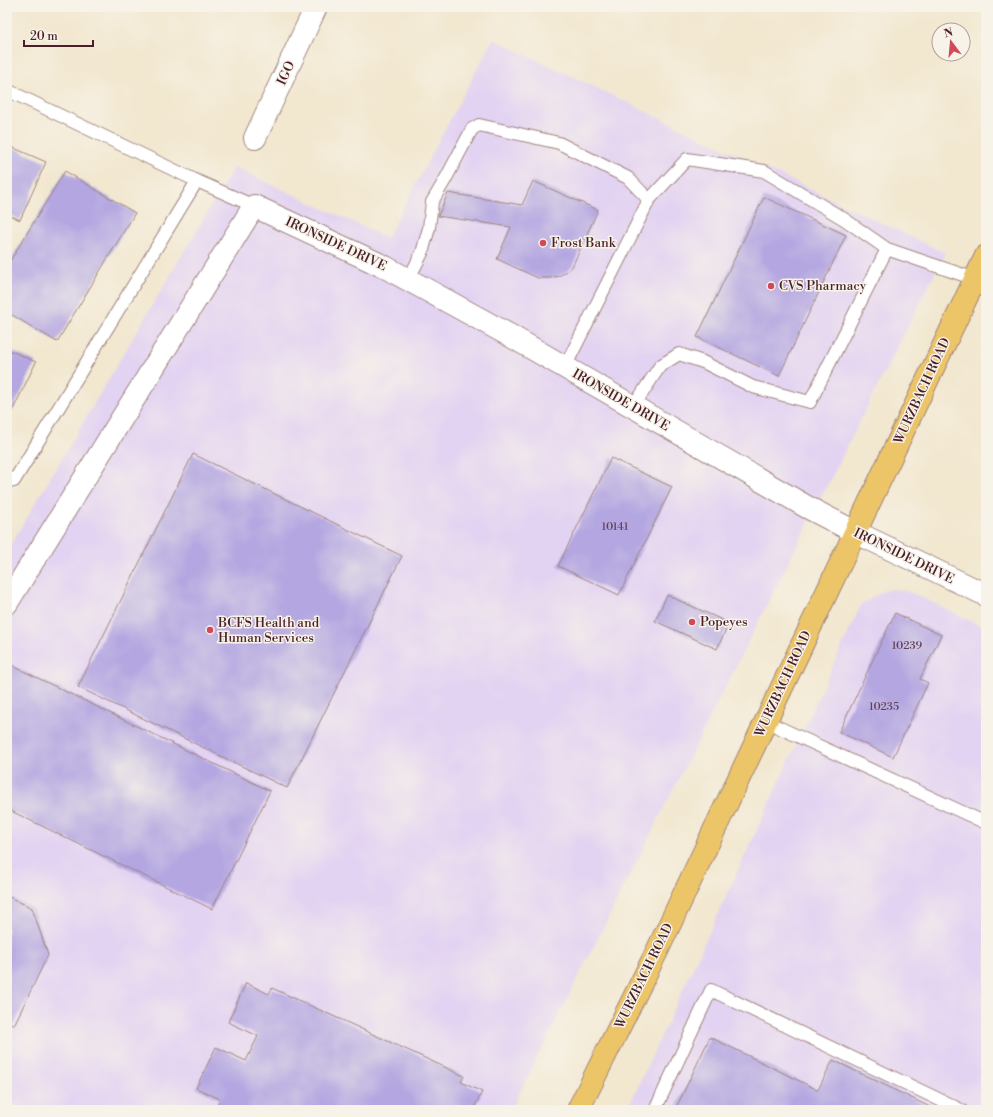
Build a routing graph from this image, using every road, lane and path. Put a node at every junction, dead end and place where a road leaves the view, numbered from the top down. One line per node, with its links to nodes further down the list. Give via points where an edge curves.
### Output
1 (316, 7): 3 (street, IGO)
2 (7, 90): 4 (lane)
3 (255, 138)
4 (197, 181): 6 (lane); 13 (lane, via 14,481)
5 (649, 200): 7 (lane, via 687,159 764,171 844,219); 10 (lane, via 628,178 559,143 479,125 472,129 432,202 429,228 422,253); 11 (lane)
6 (254, 206): 10 (street, IRONSIDE DRIVE); 16 (street)
7 (887, 249): 9 (lane); 12 (lane, via 810,402 753,387 703,362 679,354 660,366)
8 (986, 256): 9 (main road, WURZBACH ROAD)
9 (975, 279): 14 (main road, WURZBACH ROAD)
10 (408, 280): 11 (street, IRONSIDE DRIVE)
11 (565, 367): 12 (street, IRONSIDE DRIVE)
12 (633, 407): 14 (street, IRONSIDE DRIVE)
13 (7, 477)
14 (855, 532): 15 (street, IRONSIDE DRIVE); 17 (main road, WURZBACH ROAD)
15 (986, 595)
16 (7, 603)
17 (766, 721): 18 (lane); 19 (main road, WURZBACH ROAD)
18 (986, 823)
19 (578, 1110)
20 (655, 1110): 21 (lane, via 711,990)
21 (961, 1110)

